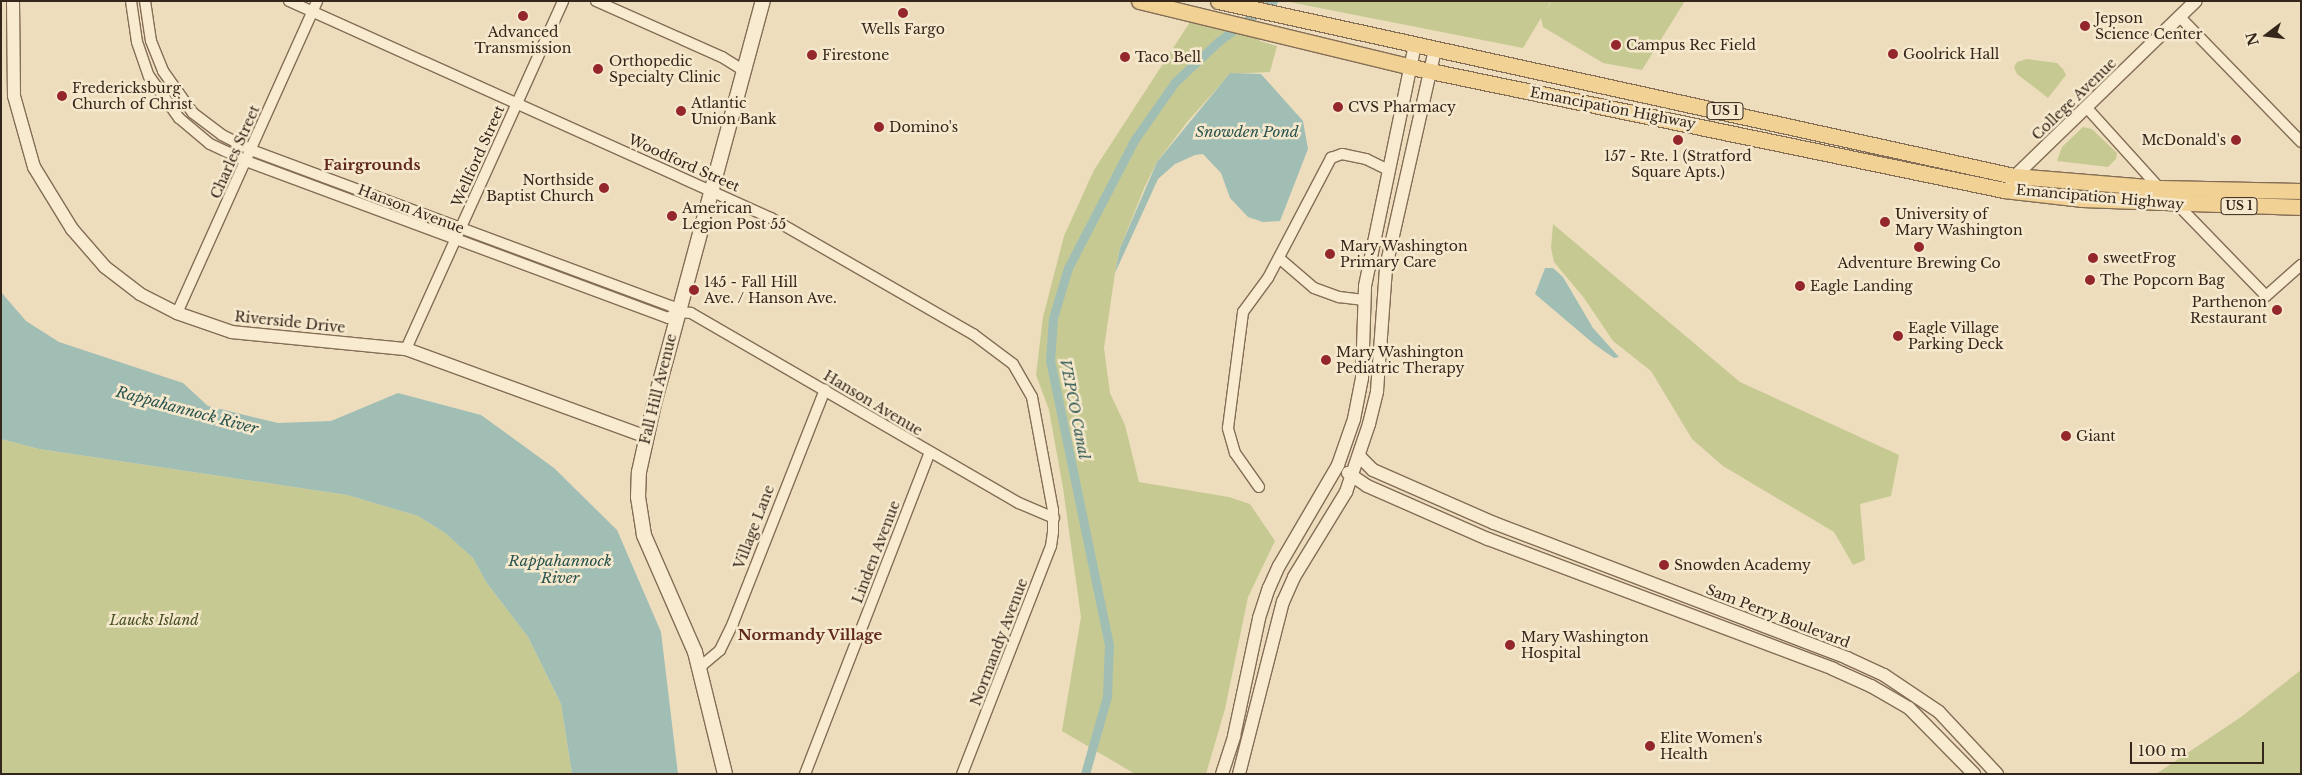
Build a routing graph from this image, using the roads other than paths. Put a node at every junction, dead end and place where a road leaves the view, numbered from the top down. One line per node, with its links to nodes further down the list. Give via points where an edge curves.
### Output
1 (13, 1): 37 (street, Riverside Drive, via 14,96 25,142 46,190 72,229 106,267 140,294)
2 (131, 1): 23 (street, Hanson Avenue, via 139,52 166,103 204,140)
3 (145, 1): 22 (street, Hanson Avenue, via 154,50 180,98 211,128)
4 (290, 1): 12 (street, Woodford Street)
5 (317, 1): 12 (street, Charles Street)
6 (563, 1): 19 (street, Wellford Street)
7 (596, 1): 17 (street, via 722,57)
8 (763, 1): 17 (main road, Fall Hill Avenue)
9 (1139, 1): 16 (main road, Emancipation Highway / US 1)
10 (2196, 1): 13 (street, College Avenue)
11 (1220, 2): 14 (main road, Emancipation Highway / US 1)
12 (312, 12): 19 (street, Woodford Street); 22 (street, Charles Street)
13 (2180, 18): 20 (street, College Avenue); 21 (street)
14 (1415, 45): 15 (main road, Emancipation Highway / US 1); 16 (street)
15 (1435, 50): 18 (street); 25 (main road, Emancipation Highway / US 1)
16 (1411, 66): 18 (main road, Emancipation Highway / US 1); 24 (street)
17 (743, 70): 27 (main road, Fall Hill Avenue)
18 (1430, 70): 25 (main road, Emancipation Highway / US 1); 42 (street, via 1386,267 1377,390)
19 (516, 104): 27 (street, Woodford Street); 31 (street, Wellford Street)
20 (2087, 108): 25 (street, College Avenue); 26 (street)
21 (2301, 142)
22 (251, 150): 23 (street, Charles Street); 31 (street, Hanson Avenue)
23 (246, 161): 32 (street, Hanson Avenue); 37 (street, Charles Street)
24 (1389, 170): 33 (street, via 1366,158 1342,154 1331,158); 35 (street)
25 (2010, 185): 26 (main road, Emancipation Highway / US 1); 29 (main road, Emancipation Highway / US 1, via 2082,199)
26 (2160, 188): 28 (main road, Emancipation Highway / US 1); 29 (street)
27 (712, 190): 36 (main road, Fall Hill Avenue); 46 (street, Woodford Street, via 771,218 974,334 1014,364 1032,397)
28 (2301, 191)
29 (2177, 204): 30 (main road, Emancipation Highway / US 1); 34 (street, via 2266,296)
30 (2298, 206)
31 (462, 228): 32 (street, Wellford Street); 36 (street, Hanson Avenue, via 671,306)
32 (456, 241): 36 (street, Hanson Avenue, via 668,318); 38 (street, Wellford Street)
33 (1279, 258): 35 (street, via 1314,288 1328,294); 45 (street, via 1241,318 1228,410 1230,438)
34 (2301, 265)
35 (1364, 300): 43 (street, via 1362,378 1354,419)
36 (678, 312): 39 (street, Hanson Avenue, via 691,313); 40 (main road, Fall Hill Avenue)
37 (177, 313): 38 (street, Riverside Drive, via 203,324 257,337)
38 (406, 350): 40 (street, Riverside Drive)
39 (825, 390): 41 (street, Hanson Avenue); 47 (street, Village Lane, via 734,623 720,650)
40 (646, 437): 47 (main road, Fall Hill Avenue, via 638,489 644,535)
41 (930, 452): 46 (street, Hanson Avenue); 49 (street, Linden Avenue)
42 (1359, 456): 44 (street); 54 (street, Sam Perry Boulevard, via 1373,470 1494,523 1884,675 1939,712)
43 (1338, 465): 44 (street); 51 (street, via 1269,588)
44 (1353, 477): 52 (street, via 1282,602); 53 (street, via 1488,539 1833,668 1909,708)
45 (1258, 487)
46 (1054, 518): 50 (street, Normandy Avenue, via 1051,546)
47 (700, 667): 48 (main road, Fall Hill Avenue)
48 (725, 774)
49 (805, 774)
50 (962, 774)
51 (1222, 774)
52 (1239, 774)
53 (1974, 774)
54 (1997, 774)

